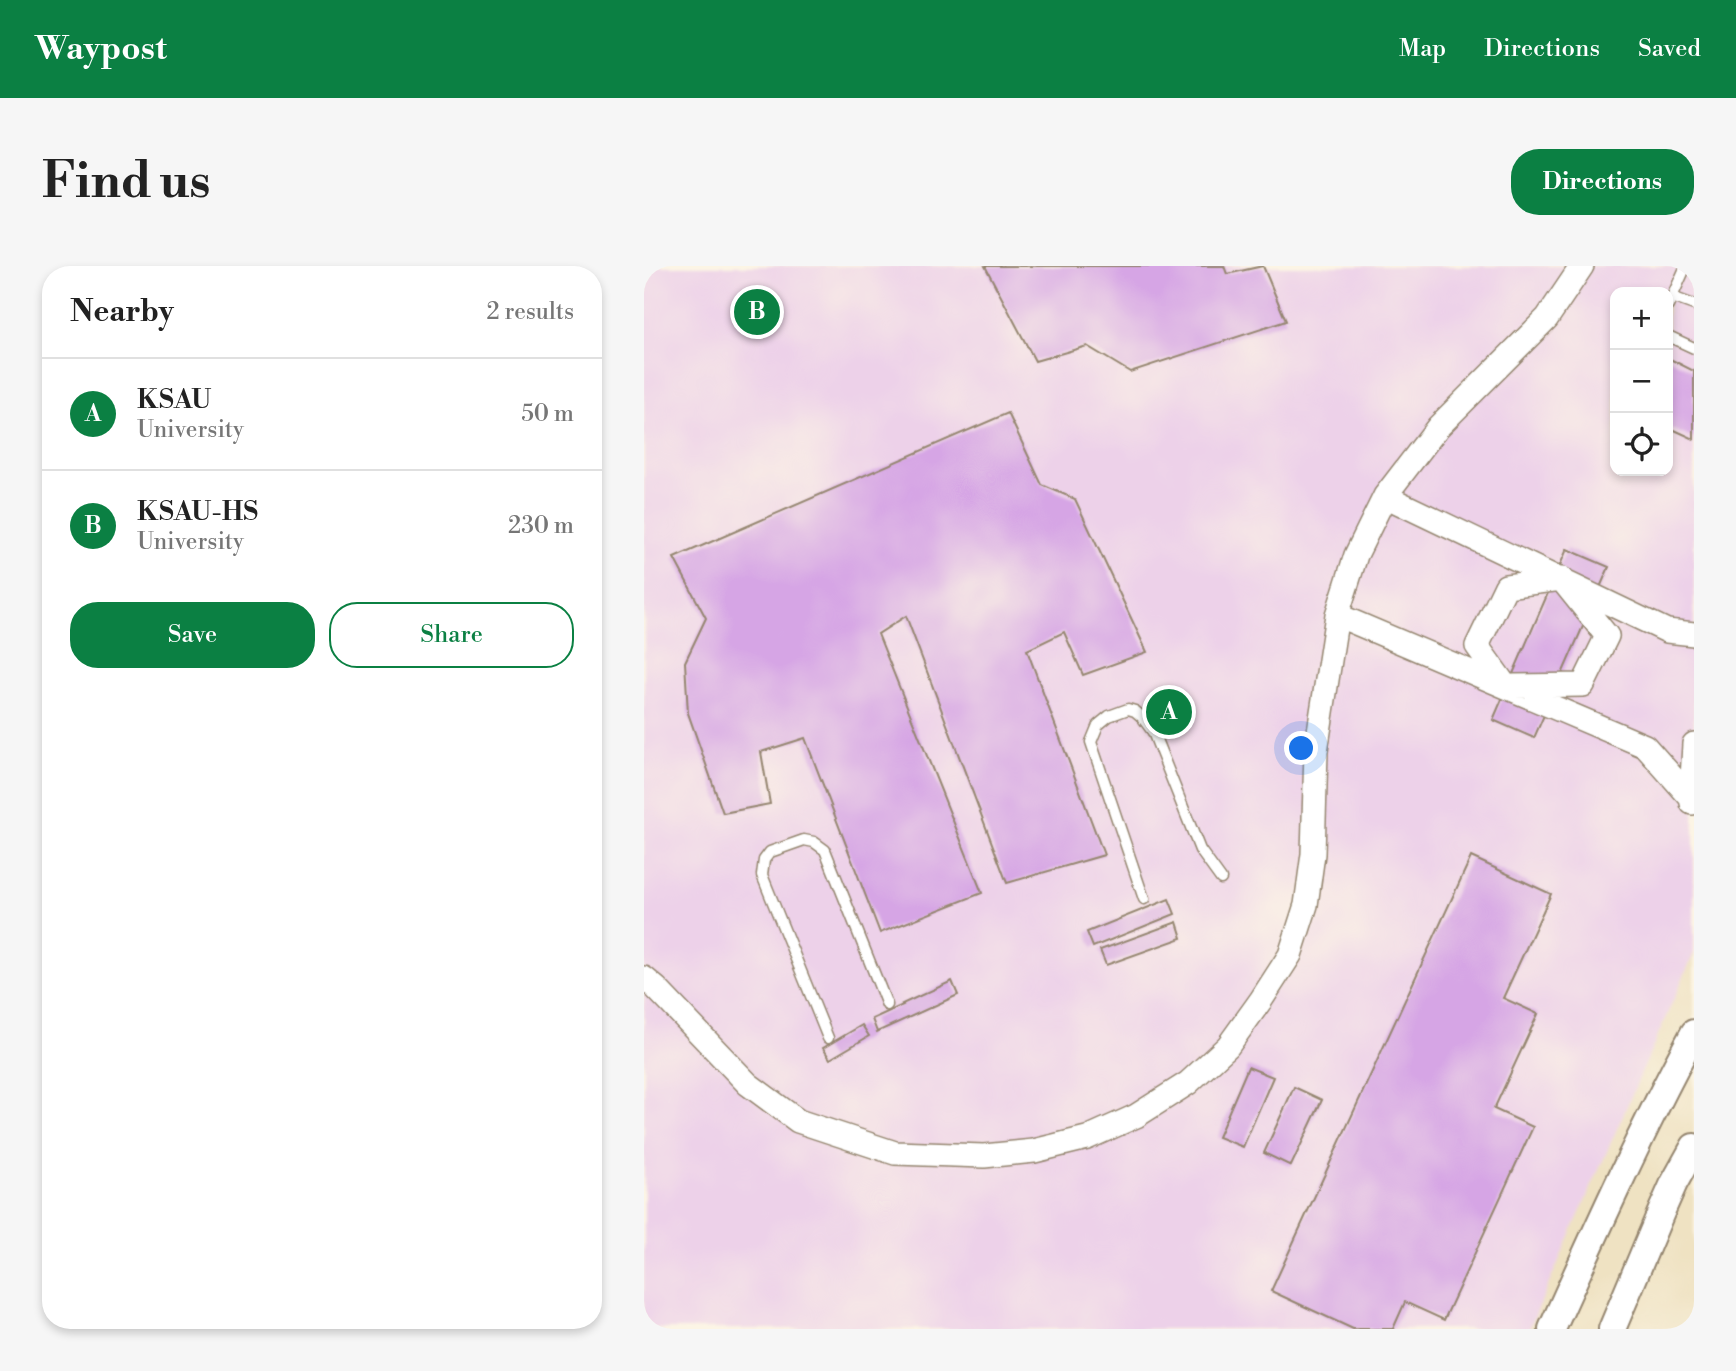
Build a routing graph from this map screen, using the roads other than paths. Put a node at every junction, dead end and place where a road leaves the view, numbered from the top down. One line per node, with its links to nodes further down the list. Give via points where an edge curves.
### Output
1 (1582, 266): 8 (street, via 1548,318 1438,427)
2 (1686, 266): 3 (lane)
3 (1673, 294)
4 (1673, 302): 5 (lane)
5 (1694, 305)
6 (1673, 338): 7 (lane)
7 (1694, 348)
8 (1385, 496): 9 (street); 10 (street, via 1356,555)
9 (1562, 579): 11 (street, via 1667,631); 12 (street, via 1506,586 1477,646); 12 (street, via 1607,636 1583,685)
10 (1337, 615): 12 (street); 17 (street, via 1316,751 1313,854 1306,905 1290,955 1228,1046 1188,1083 1136,1116 1087,1138 1034,1151 984,1156 895,1153 798,1121 748,1083)
11 (1694, 634)
12 (1506, 686): 14 (street, via 1645,746)
13 (1694, 744): 14 (street)
14 (1692, 804)
15 (1221, 878): 16 (lane, via 1200,850 1149,724 1128,709 1098,725 1091,742)
16 (1144, 900)
17 (644, 978)
18 (887, 1005): 20 (lane, via 825,850 804,840 771,852 764,860 762,875)
19 (1694, 1033): 22 (main road)
20 (828, 1038)
21 (1694, 1147): 23 (main road)
22 (1552, 1329)
23 (1612, 1329)

